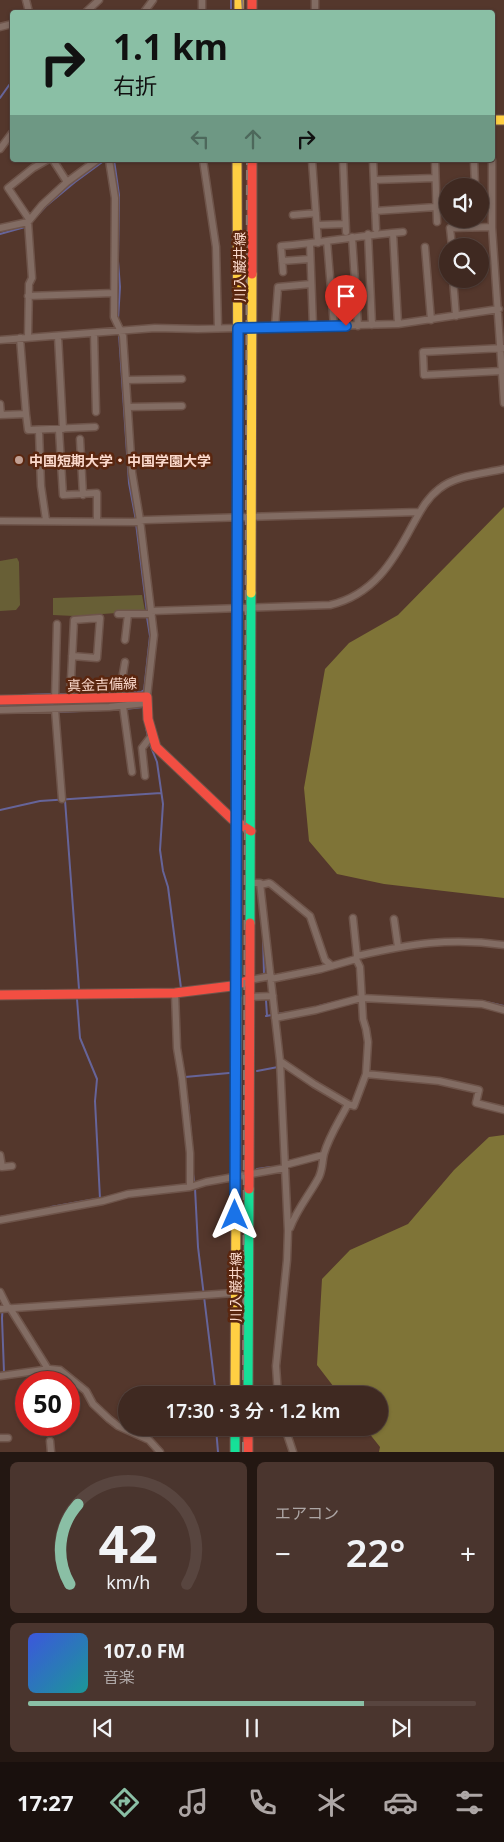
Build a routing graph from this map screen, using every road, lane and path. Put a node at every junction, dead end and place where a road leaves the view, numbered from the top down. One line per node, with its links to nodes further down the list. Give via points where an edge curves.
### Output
1 (99, 0): 2 (street)
2 (88, 10)
3 (10, 136): 4 (street)
4 (0, 149)
5 (44, 162): 27 (street, via 8,188)
6 (54, 162): 21 (street)
7 (94, 162): 21 (street)
8 (110, 162): 49 (street, via 115,198)
9 (203, 162): 62 (street, via 216,247)
10 (237, 162): 63 (main road, 川入巌井線)
11 (252, 162): 60 (main road, 川入巌井線)
12 (312, 162): 25 (street)
13 (343, 162): 29 (street)
14 (373, 162): 20 (street)
15 (434, 162): 18 (street)
16 (474, 162): 19 (street)
17 (492, 162): 23 (street)
18 (435, 178): 20 (street); 22 (street)
19 (475, 178)
20 (374, 180): 24 (street)
21 (67, 182): 27 (street)
22 (436, 207): 24 (street); 28 (street)
23 (492, 207): 31 (street)
24 (375, 211): 33 (street)
25 (316, 213): 26 (street); 30 (street)
26 (293, 215)
27 (28, 220): 32 (street); 50 (street, via 32,278)
28 (436, 222)
29 (345, 224): 30 (street); 34 (street)
30 (317, 225): 41 (street)
31 (492, 227): 39 (street, via 450,228); 51 (street)
32 (0, 228)
33 (376, 229)
34 (346, 232)
35 (403, 232): 36 (street)
36 (393, 233): 37 (street); 55 (street)
37 (368, 234): 38 (street); 56 (street)
38 (352, 237): 40 (street); 59 (street)
39 (451, 238)
40 (326, 241): 41 (street); 58 (street)
41 (318, 243): 42 (street)
42 (310, 244): 44 (street); 45 (street, via 281,246)
43 (425, 247): 54 (street)
44 (310, 259): 45 (street); 47 (street)
45 (282, 261): 46 (street)
46 (283, 272)
47 (311, 284): 57 (street); 61 (street, via 278,286)
48 (454, 288): 52 (street)
49 (114, 293): 50 (street); 64 (street, via 114,317)
50 (28, 296): 68 (street)
51 (499, 309): 52 (street); 53 (street)
52 (456, 316): 54 (street)
53 (502, 317): 70 (street)
54 (431, 320): 55 (street)
55 (398, 324): 56 (street)
56 (372, 325): 59 (street)
57 (313, 326): 58 (street); 61 (street)
58 (334, 326): 59 (street)
59 (358, 326)
60 (252, 327): 61 (street); 63 (street); 88 (main road, 川入巌井線)
61 (275, 327)
62 (218, 328): 63 (street); 64 (street)
63 (238, 328): 89 (main road, 川入巌井線)
64 (120, 330): 65 (street); 73 (street)
65 (94, 333): 66 (street); 78 (street)
66 (58, 336): 68 (street); 82 (street)
67 (20, 338): 68 (street); 69 (street); 79 (street)
68 (28, 338)
69 (0, 340)
70 (502, 348): 71 (street); 71 (street, via 423,352 424,375)
71 (503, 375): 74 (street)
72 (182, 379): 73 (street)
73 (126, 380): 77 (street)
74 (504, 400)
75 (0, 404): 80 (street)
76 (182, 406): 77 (street)
77 (128, 407): 93 (street)
78 (96, 412)
79 (26, 414): 80 (street); 83 (street, via 28,430)
80 (0, 415)
81 (95, 427): 82 (street)
82 (61, 429): 83 (street); 86 (street, via 63,495)
83 (39, 431): 90 (street)
84 (80, 439): 86 (street)
85 (504, 469): 87 (street, via 447,483)
86 (83, 494): 92 (street, via 97,493)
87 (419, 512): 88 (street); 95 (street, via 388,567 353,598 330,605)
88 (252, 517): 89 (street); 95 (main road, 川入巌井線)
89 (237, 518): 93 (street); 94 (main road, 川入巌井線)
90 (46, 520): 91 (street); 92 (street)
91 (0, 521)
92 (97, 521): 93 (street)
93 (137, 521): 96 (street)
94 (238, 608): 95 (street); 96 (street); 115 (main road, 川入巌井線)
95 (252, 608): 116 (main road, 川入巌井線)
96 (149, 613): 98 (street); 105 (street, via 154,635)
97 (118, 614): 98 (street)
98 (128, 614): 100 (street)
99 (57, 624): 107 (street)
100 (125, 640)
101 (72, 656): 101 (street, via 74,620 100,618 97,658); 103 (street)
102 (125, 662): 106 (street)
103 (70, 696): 106 (main road, 真金吉備線); 107 (main road, 真金吉備線)
104 (0, 700): 107 (main road, 真金吉備線)
105 (146, 700): 106 (main road, 真金吉備線); 109 (main road, 真金吉備線)
106 (122, 701): 107 (street); 111 (street)
107 (55, 704): 108 (street); 114 (street)
108 (0, 710)
109 (149, 738): 110 (street, via 142,748); 115 (main road, 真金吉備線)
110 (142, 756): 111 (street); 113 (street)
111 (130, 758): 112 (street)
112 (132, 772)
113 (145, 776)
114 (62, 799)
115 (236, 822): 116 (main road, 真金吉備線); 127 (main road, 川入巌井線)
116 (251, 831): 117 (main road, 川入巌井線)
117 (250, 882): 118 (street); 126 (main road, 川入巌井線)
118 (260, 885): 124 (street, via 271,884 310,916 325,960); 125 (street)
119 (353, 918): 123 (street)
120 (394, 919): 122 (street)
121 (504, 945): 122 (street, via 473,941)
122 (398, 947): 123 (street)
123 (356, 957): 124 (street); 131 (street, via 360,967)
124 (332, 966): 125 (street)
125 (271, 978): 126 (street); 130 (street)
126 (250, 980): 127 (main road); 132 (main road, 川入巌井線)
127 (237, 985): 128 (main road); 144 (main road, 川入巌井線)
128 (178, 992): 129 (main road); 145 (street, via 177,1048)
129 (0, 995)
130 (273, 996): 132 (street); 134 (street)
131 (361, 996): 133 (street, via 482,1004); 134 (street, via 316,1010); 136 (street, via 368,1042)
132 (250, 998): 143 (main road, 川入巌井線)
133 (504, 1010)
134 (275, 1015): 135 (street)
135 (280, 1061): 137 (street); 142 (street)
136 (366, 1074): 137 (street, via 354,1106); 138 (street, via 439,1081 479,1090 476,1103)
137 (348, 1104): 140 (street)
138 (504, 1110)
139 (0, 1155): 141 (street, via 2,1167)
140 (323, 1156): 142 (street); 147 (street, via 324,1166)
141 (12, 1166)
142 (285, 1167): 143 (street); 147 (street)
143 (248, 1175): 144 (street); 150 (main road, 川入巌井線)
144 (235, 1177): 145 (street); 149 (main road, 川入巌井線)
145 (192, 1186): 146 (street, via 128,1194)
146 (0, 1220)
147 (288, 1231): 156 (street, via 276,1366)
148 (0, 1292): 151 (street)
149 (235, 1292): 150 (street); 151 (street); 154 (main road, 川入巌井線)
150 (248, 1292): 155 (main road, 川入巌井線)
151 (5, 1308): 152 (street)
152 (47, 1367): 153 (street); 164 (street, via 64,1372 86,1391 93,1404 109,1419 149,1440)
153 (0, 1376)
154 (235, 1386)
155 (248, 1386)
156 (277, 1386)
157 (235, 1436): 165 (main road)
158 (248, 1436): 166 (main road)
159 (288, 1436): 168 (street)
160 (0, 1438): 161 (street)
161 (8, 1438)
162 (50, 1442): 163 (street)
163 (51, 1452)
164 (160, 1452)
165 (235, 1452)
166 (248, 1452)
167 (289, 1452): 168 (street)
168 (293, 1452)

